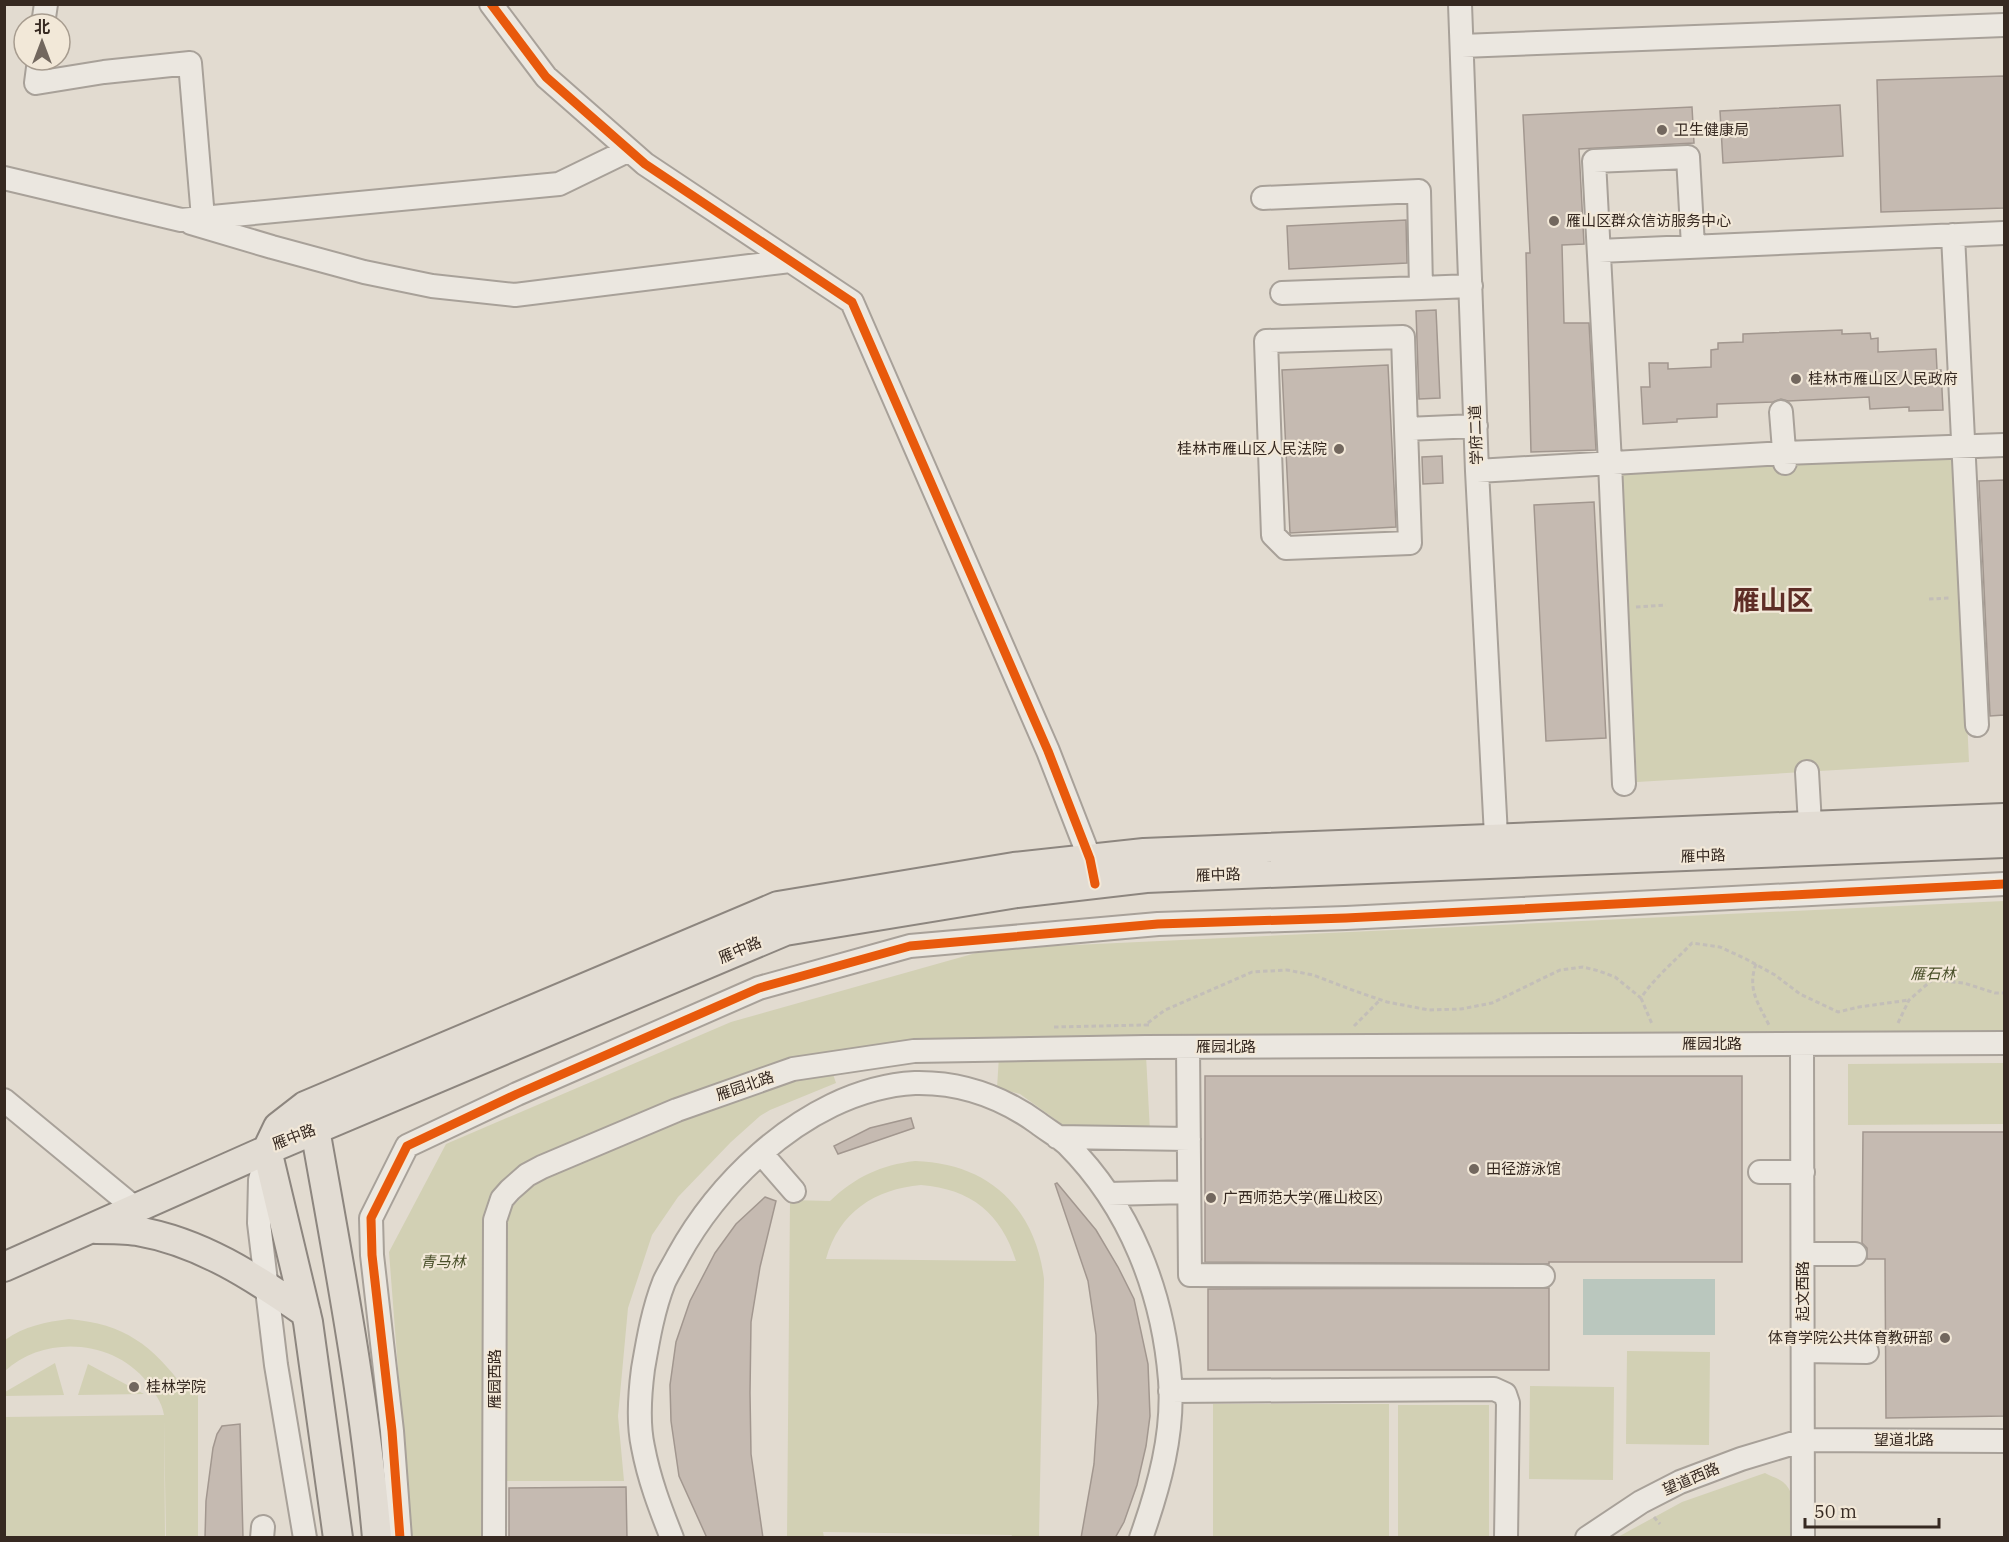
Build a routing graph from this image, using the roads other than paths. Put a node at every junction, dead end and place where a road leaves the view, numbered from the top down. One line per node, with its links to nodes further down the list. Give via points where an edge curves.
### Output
1 (491, 4): 6 (street, via 546,77)
2 (1460, 4): 4 (street, 学府二道)
3 (2004, 25): 4 (street)
4 (1462, 46): 15 (street, 学府二道)
5 (37, 72): 9 (street, via 36,83 190,63)
6 (629, 150): 9 (street, via 559,184); 14 (street)
7 (4, 178): 9 (street)
8 (1263, 198): 16 (street, via 1419,191)
9 (192, 219): 14 (street, via 272,247 364,272 432,286 515,295)
10 (2004, 233): 11 (street)
11 (1953, 235): 12 (street); 22 (street)
12 (1693, 246): 13 (street); 13 (street, via 1688,157 1594,161)
13 (1599, 250): 24 (street)
14 (790, 261): 33 (street, via 852,302 1048,751)
15 (1471, 286): 16 (street); 19 (street, 学府二道)
16 (1421, 288): 17 (street)
17 (1282, 293)
18 (1781, 412): 23 (street)
19 (1476, 426): 20 (street); 25 (street, 学府二道)
20 (1406, 429): 20 (street, via 1410,543 1286,548 1273,534 1266,341 1403,337)
21 (2004, 445): 22 (street)
22 (1964, 447): 23 (street); 26 (street)
23 (1784, 458): 24 (street)
24 (1610, 463): 25 (street); 28 (street)
25 (1478, 471): 32 (street, 学府二道)
26 (1977, 725)
27 (1807, 772): 30 (street)
28 (1624, 784)
29 (2004, 818): 30 (main road, 雁中路)
30 (1811, 839): 31 (main road, 雁中路); 32 (main road, 雁中路)
31 (2004, 843)
32 (1496, 852): 33 (main road, 雁中路, via 1144,853)
33 (1093, 872): 41 (main road, 雁中路, via 1017,893 785,931); 44 (main road, 雁中路, via 1014,867 778,906 305,1106 278,1127)
34 (2004, 884): 68 (street, via 1158,924 910,946 759,988 407,1146 371,1218)
35 (2004, 1043): 36 (street, 雁园北路)
36 (1802, 1044): 37 (street, 雁园北路); 47 (street, 起文西路)
37 (1188, 1047): 38 (street, 雁园北路); 43 (street)
38 (914, 1051): 39 (street); 52 (street, 雁园北路, via 793,1069 677,1110 527,1175 502,1199)
39 (915, 1083): 42 (street, via 971,1089 994,1097 1019,1109); 45 (street, via 863,1093 834,1104 791,1129)
40 (4, 1100): 51 (street)
41 (315, 1129): 44 (main road, 雁中路); 67 (main road, via 348,1316)
42 (1057, 1137): 43 (street); 50 (street)
43 (1189, 1139): 49 (street)
44 (267, 1150): 51 (main road); 58 (street, via 259,1194); 59 (main road)
45 (761, 1153): 48 (street); 70 (street, via 708,1207 692,1230 664,1281 648,1333 641,1388 642,1443 655,1495)
46 (1760, 1172): 47 (street)
47 (1803, 1172): 54 (street, 起文西路)
48 (794, 1191)
49 (1189, 1192): 50 (street); 57 (street, via 1190,1275)
50 (1108, 1194): 62 (street, via 1129,1228 1150,1277 1164,1329)
51 (136, 1209): 53 (main road)
52 (495, 1220): 69 (street, 雁园西路)
53 (91, 1228): 56 (main road); 58 (main road, via 135,1231 193,1246)
54 (1803, 1254): 55 (street); 60 (street, 起文西路)
55 (1856, 1254)
56 (4, 1267)
57 (1543, 1276)
58 (266, 1286): 59 (main road); 65 (street)
59 (306, 1313): 66 (main road)
60 (1803, 1352): 61 (street); 63 (street, 起文西路)
61 (1867, 1352)
62 (1170, 1391): 71 (street, via 1168,1437 1158,1491); 72 (street, via 1494,1389 1504,1394 1508,1403)
63 (1804, 1440): 64 (street, 望道北路); 73 (street, 望道西路, via 1680,1482); 74 (street, 起文西路)
64 (2004, 1441)
65 (305, 1538)
66 (338, 1538)
67 (376, 1538)
68 (400, 1538)
69 (494, 1538)
70 (672, 1538)
71 (1141, 1538)
72 (1506, 1538)
73 (1587, 1538)
74 (1803, 1538)

